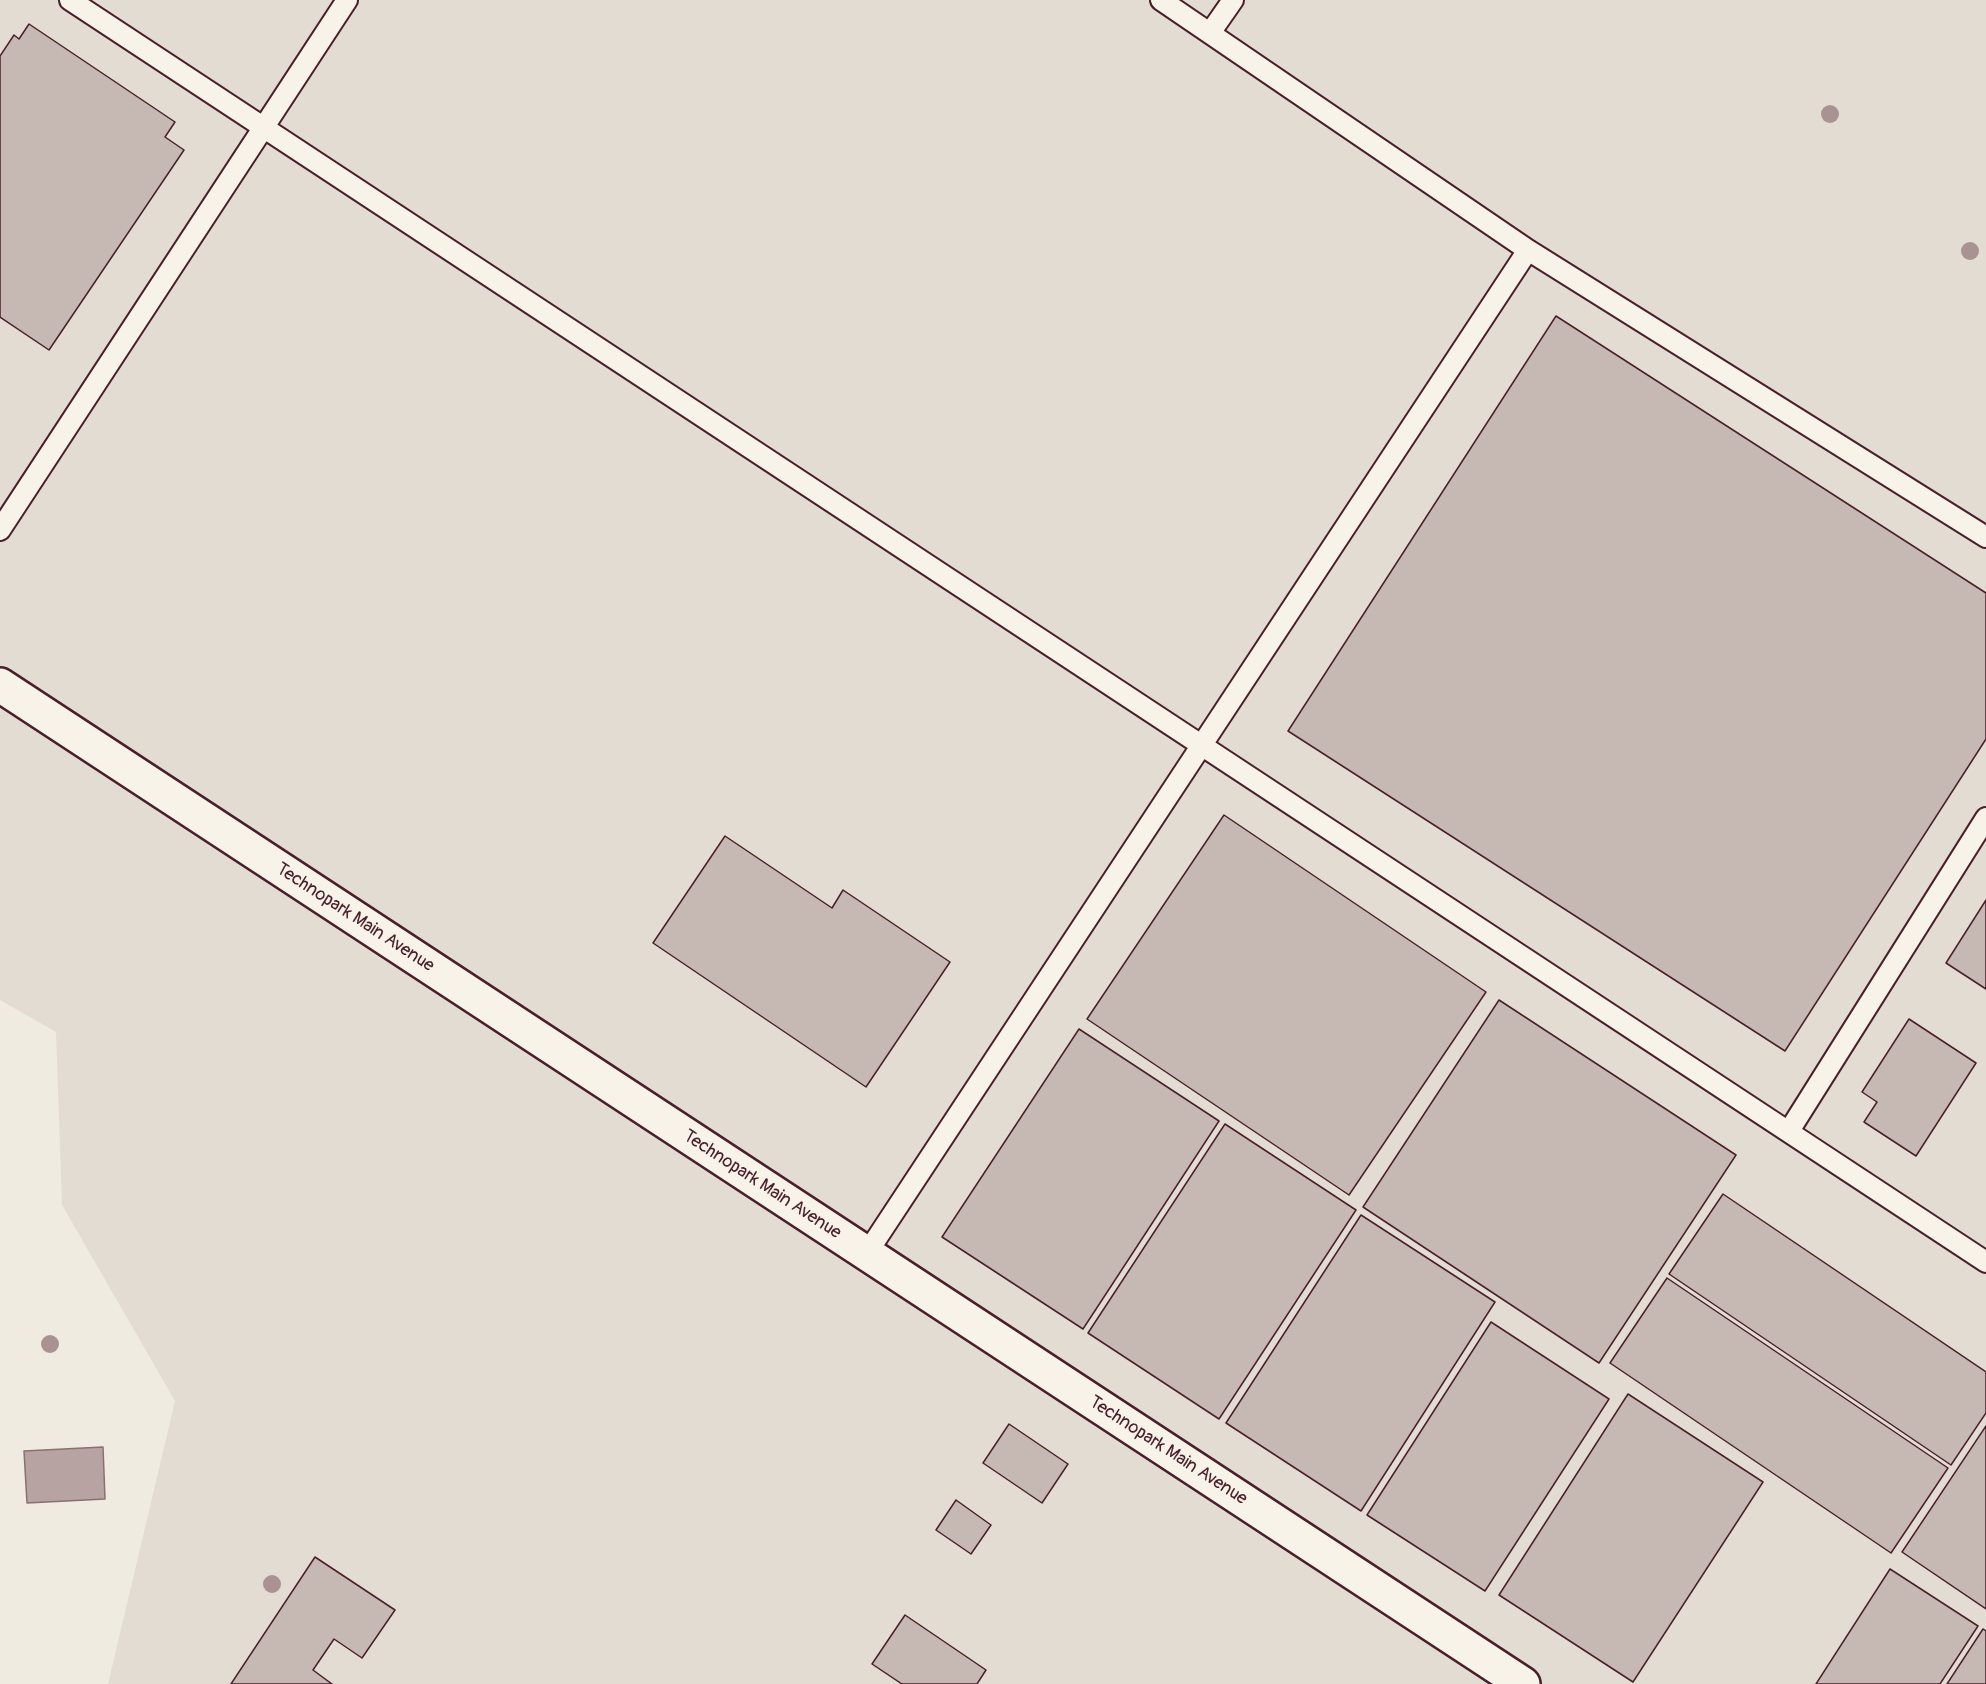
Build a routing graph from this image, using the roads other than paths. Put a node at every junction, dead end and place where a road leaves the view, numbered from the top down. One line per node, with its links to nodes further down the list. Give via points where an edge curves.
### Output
1 (70, 0): 6 (lane)
2 (347, 0): 6 (lane)
3 (1161, 0): 5 (lane)
4 (1233, 0): 5 (lane)
5 (1210, 33): 7 (lane)
6 (263, 128): 8 (lane); 11 (lane)
7 (1528, 250): 9 (lane); 11 (lane)
8 (0, 530)
9 (1986, 537)
10 (0, 685): 14 (street, Technopark Main Avenue)
11 (1202, 745): 13 (lane); 14 (lane)
12 (1986, 818): 13 (lane)
13 (1789, 1131): 15 (lane)
14 (867, 1253): 16 (street, Technopark Main Avenue)
15 (1986, 1262)
16 (1523, 1684)

